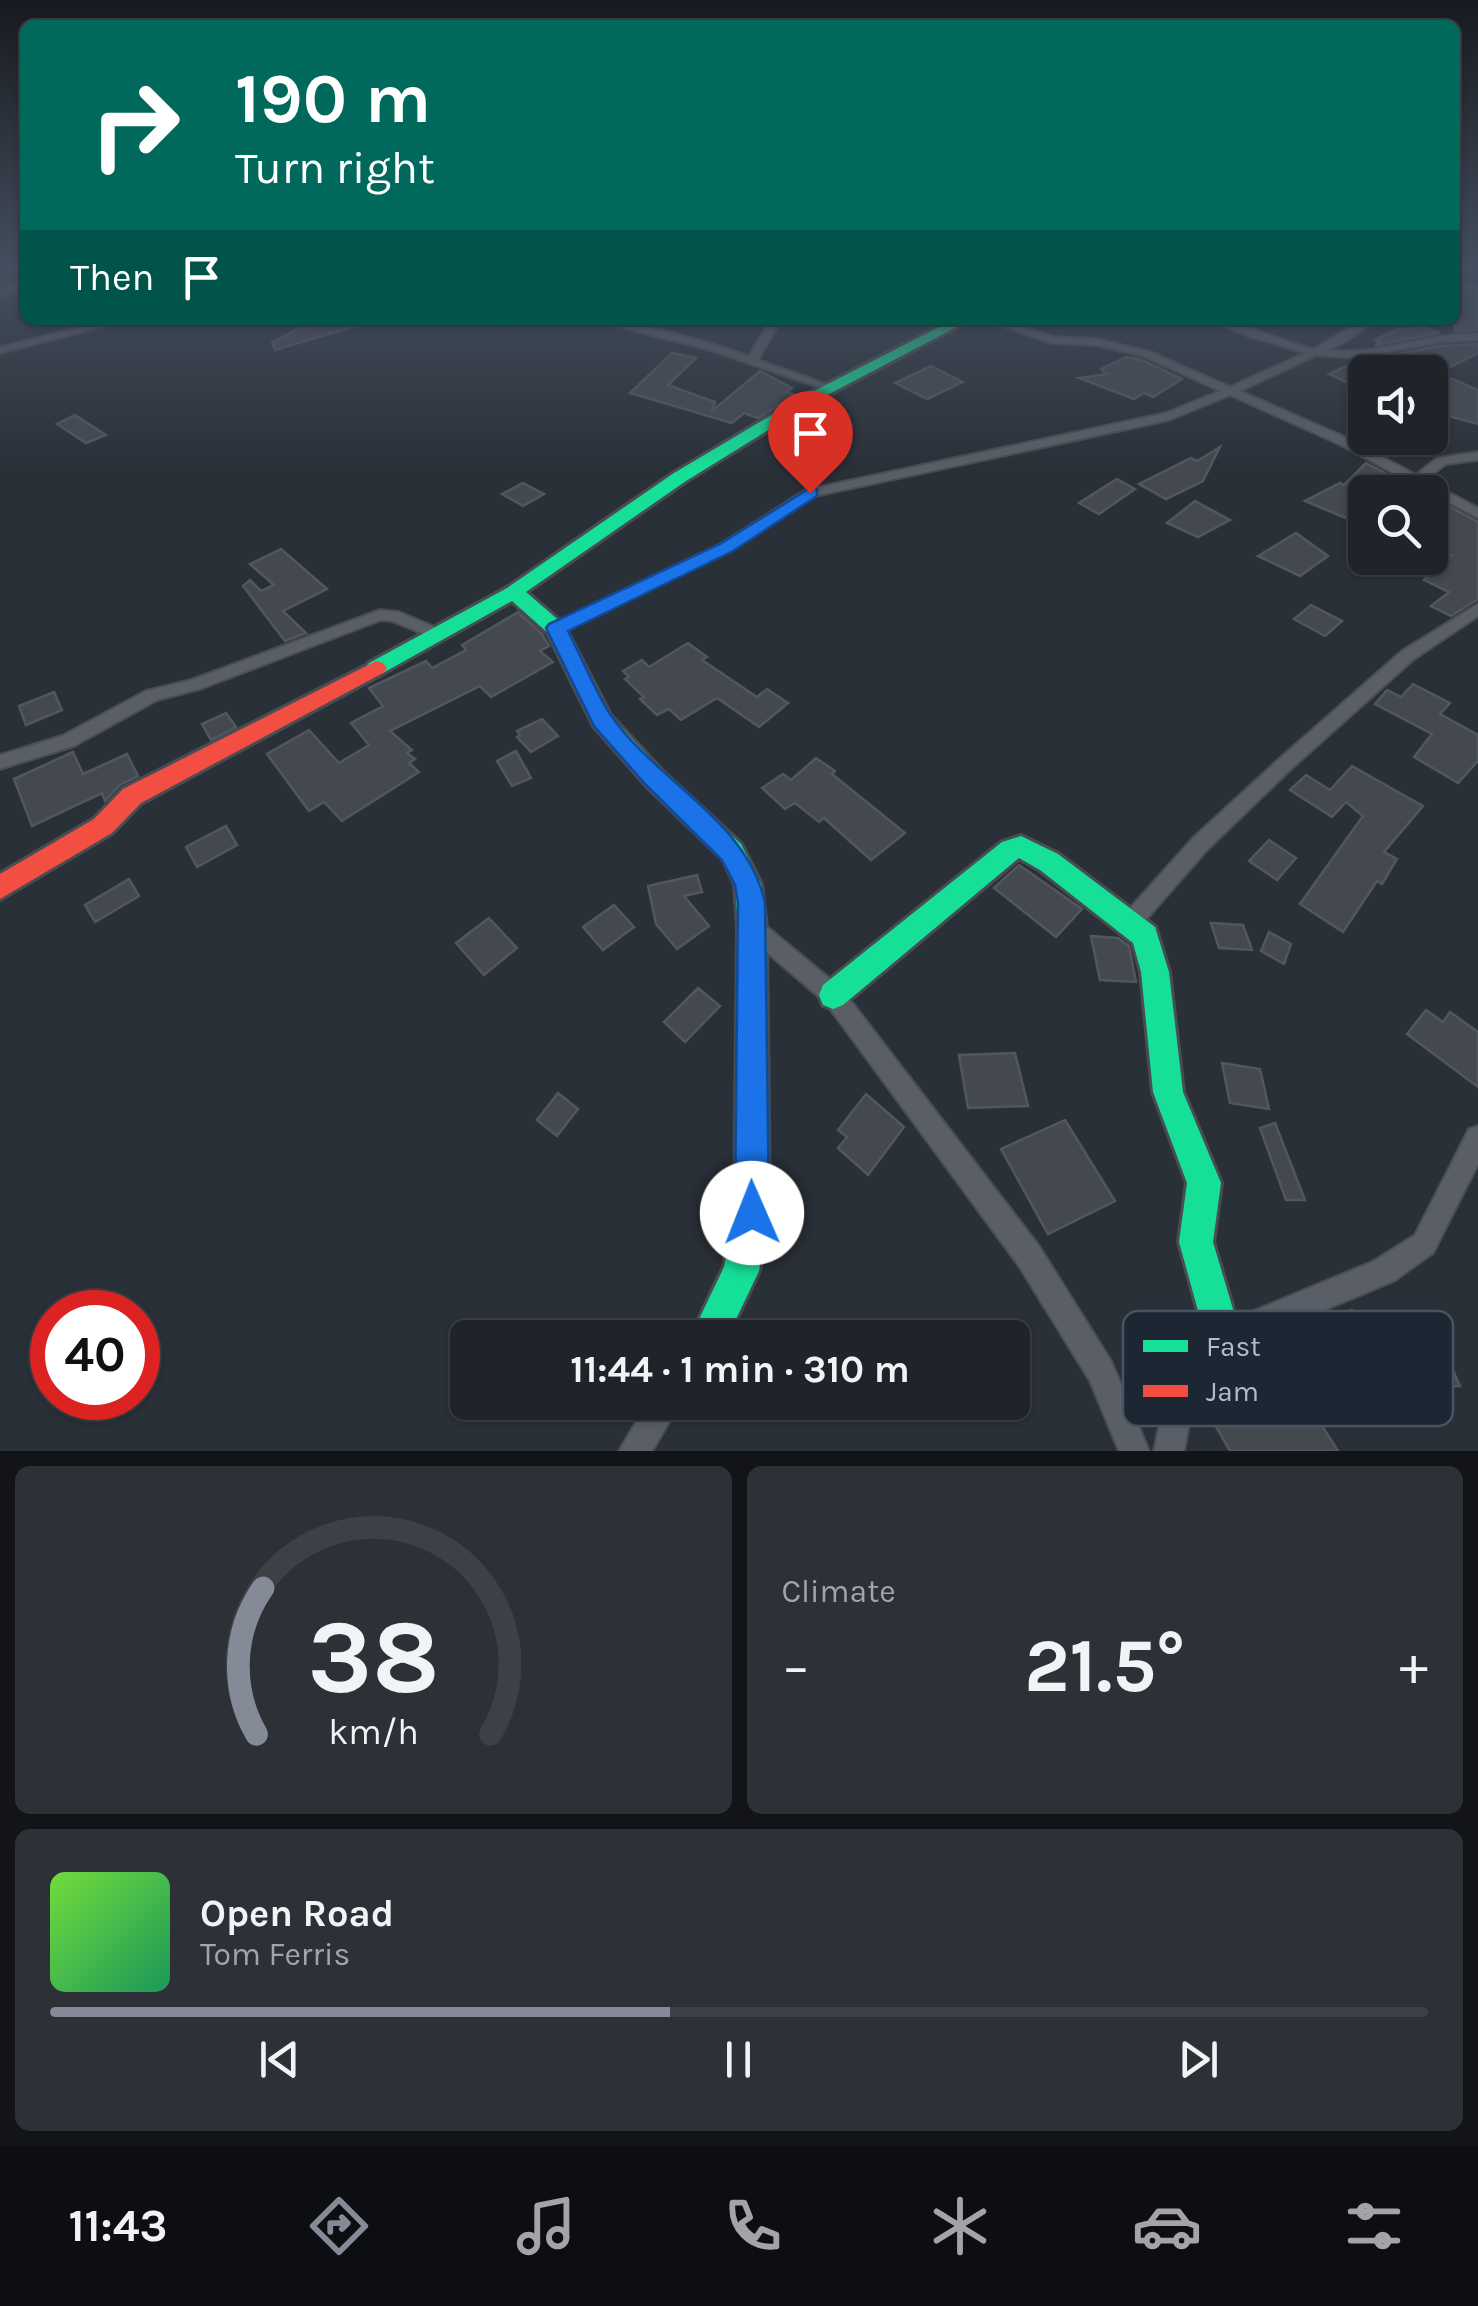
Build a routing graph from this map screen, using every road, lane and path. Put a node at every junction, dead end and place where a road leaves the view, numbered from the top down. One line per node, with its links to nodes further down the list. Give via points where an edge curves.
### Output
1 (63, 335): 9 (street)
2 (679, 335): 11 (street)
3 (767, 335): 11 (street)
4 (940, 335): 12 (street)
5 (1036, 335): 13 (street, via 1146,354)
6 (1256, 335): 10 (street)
7 (1349, 335): 10 (street)
8 (1478, 336): 10 (street, via 1376,352)
9 (0, 350)
10 (1310, 354): 13 (street)
11 (752, 360): 12 (street)
12 (831, 388): 19 (street, via 680,477)
13 (1232, 392): 15 (street); 21 (street, via 1128,426 810,493 726,548)
14 (1478, 456): 16 (street, via 1442,461)
15 (1410, 475)
16 (1424, 475)
17 (1448, 496): 18 (street)
18 (1478, 514)
19 (514, 592): 21 (street); 22 (street)
20 (1478, 610): 25 (street, via 1408,655 1285,764 1200,844)
21 (556, 628): 26 (street, via 602,720 732,852 748,884)
22 (438, 635): 23 (street, via 380,615 152,695 68,741); 24 (street, via 132,796 103,826)
23 (0, 762)
24 (0, 888)
25 (1130, 923): 27 (street, via 1021,847); 29 (street, via 1150,945 1168,1092 1206,1192 1194,1227)
26 (752, 927): 27 (street); 31 (street, via 752,1213 740,1270)
27 (833, 994): 33 (street, via 1030,1256 1101,1371)
28 (1478, 1138): 30 (street, via 1424,1244 1384,1271)
29 (1216, 1311)
30 (1285, 1311)
31 (716, 1320)
32 (654, 1420): 36 (street)
33 (1123, 1424)
34 (1124, 1426): 37 (street)
35 (1173, 1426): 38 (street)
36 (634, 1451)
37 (1134, 1451)
38 (1168, 1451)

